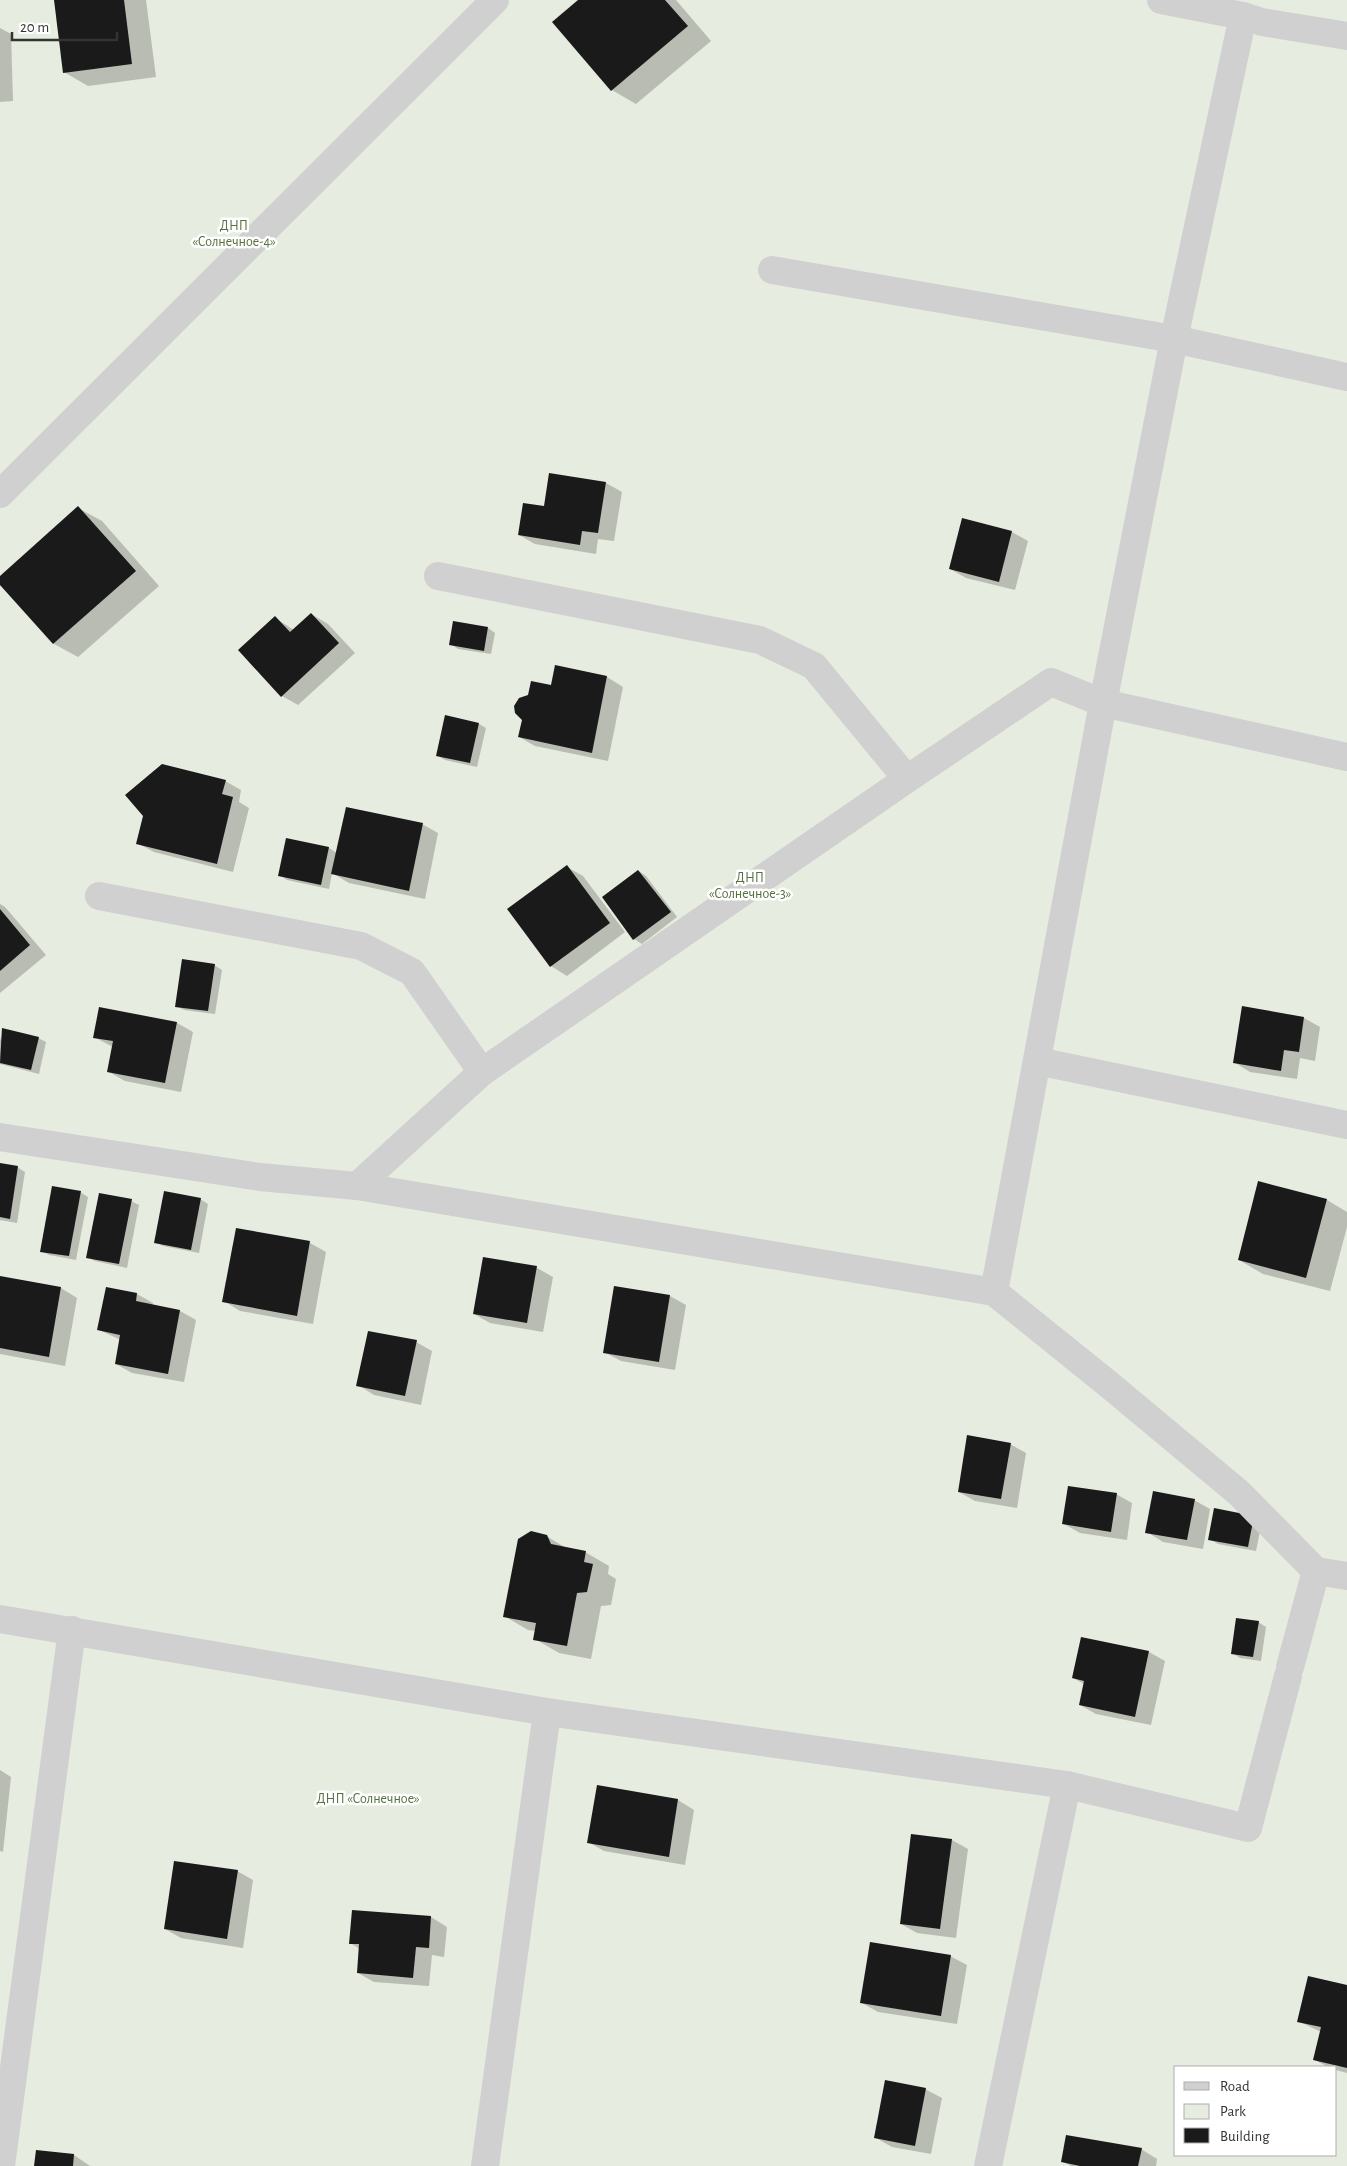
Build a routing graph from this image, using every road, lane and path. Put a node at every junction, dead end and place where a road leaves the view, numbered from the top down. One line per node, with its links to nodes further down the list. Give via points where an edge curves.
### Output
1 (495, 0): 8 (street)
2 (1161, 0): 3 (street)
3 (1243, 16): 4 (street); 6 (street)
4 (1347, 36)
5 (772, 270): 6 (street)
6 (1174, 338): 7 (street); 10 (street)
7 (1347, 377)
8 (0, 494)
9 (438, 576): 12 (street, via 760,640 814,666)
10 (1102, 702): 11 (street); 12 (street, via 1051,682); 14 (street)
11 (1347, 756)
12 (907, 778): 15 (street)
13 (99, 896): 15 (street, via 361,946 412,972)
14 (1037, 1061): 16 (street); 19 (street)
15 (482, 1072): 18 (street)
16 (1347, 1125)
17 (0, 1137): 18 (street, via 260,1177)
18 (357, 1186): 19 (street)
19 (994, 1292): 20 (street, via 1239,1493)
20 (1316, 1570): 21 (street); 25 (street, via 1248,1828)
21 (1347, 1576)
22 (0, 1619): 23 (street)
23 (72, 1630): 24 (street); 26 (street)
24 (547, 1712): 25 (street); 27 (street)
25 (1067, 1785): 28 (street)
26 (1, 2166)
27 (485, 2166)
28 (988, 2166)

